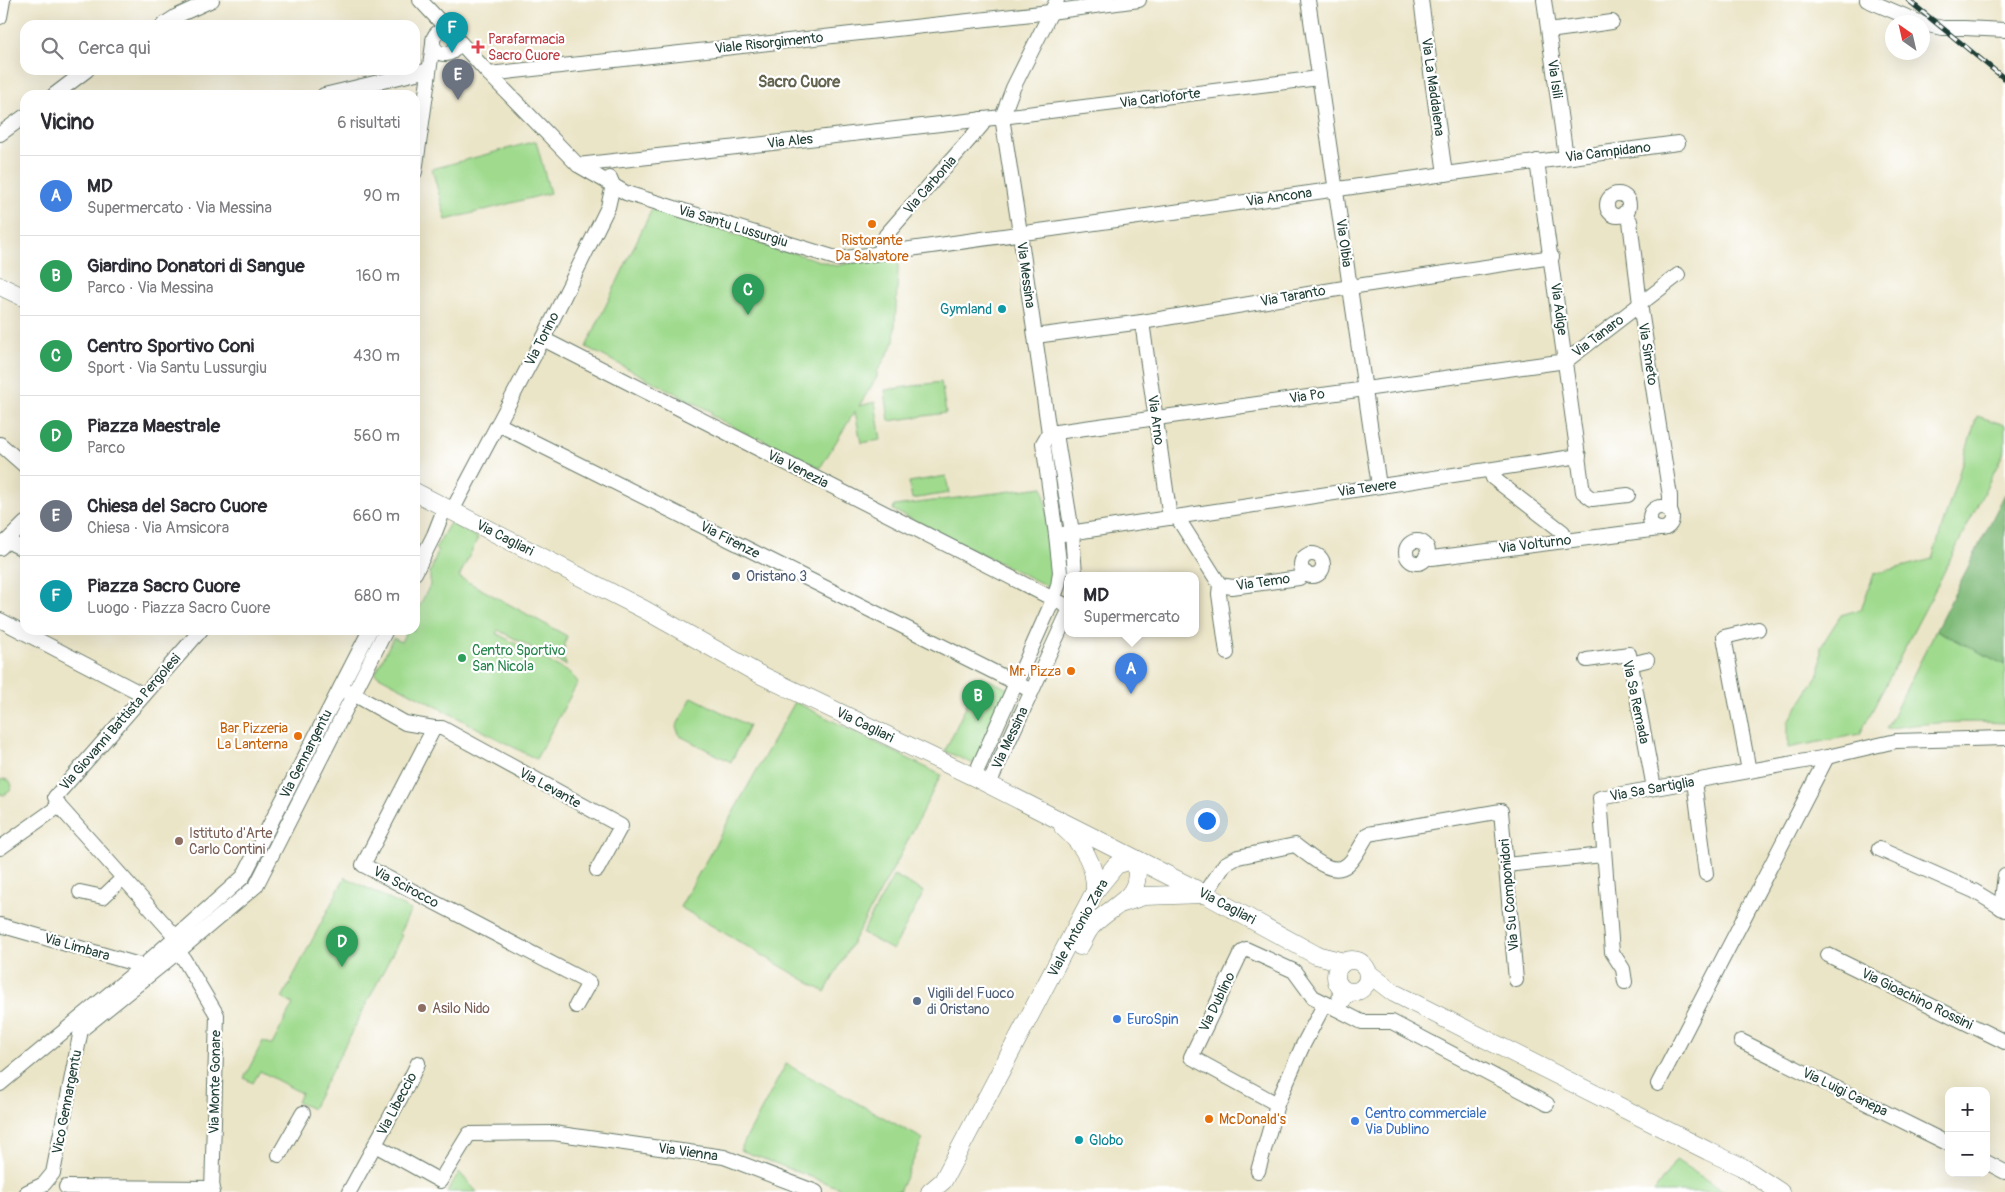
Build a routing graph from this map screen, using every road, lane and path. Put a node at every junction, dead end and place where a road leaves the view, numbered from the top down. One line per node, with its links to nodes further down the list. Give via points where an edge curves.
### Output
1 (3, 0): 11 (street)
2 (212, 0): 12 (street)
3 (1139, 0): 9 (street, Viale Risorgimento)
4 (1308, 0): 23 (street, Via Olbia)
5 (1422, 0): 36 (street, Via La Maddalena)
6 (1544, 0): 16 (street, Via Isili)
7 (1867, 0): 10 (street)
8 (420, 1): 17 (street)
9 (1054, 6): 20 (street, Viale Risorgimento); 26 (street)
10 (1902, 15)
11 (0, 17)
12 (171, 20)
13 (1612, 22): 16 (street)
14 (1930, 26): 15 (street)
15 (2005, 30)
16 (1548, 31): 32 (street, Via Isili)
17 (445, 43): 18 (street); 20 (street, Via Santu Lussurgiu)
18 (429, 70): 19 (street); 30 (street)
19 (420, 72)
20 (489, 74): 35 (street, Via Santu Lussurgiu)
21 (82, 75): 24 (street)
22 (409, 75): 25 (street)
23 (1319, 78): 26 (street, Via Carloforte); 38 (street, Via Olbia)
24 (62, 90)
25 (348, 90)
26 (1002, 117): 27 (street, Via Ales); 40 (street, Via Messina)
27 (981, 119): 34 (street, Via Ales); 41 (street, Via Carbonia, via 982,125 886,235)
28 (20, 120): 29 (street)
29 (0, 134)
30 (420, 136)
31 (1678, 143): 32 (street, Via Campidano)
32 (1566, 157): 33 (street, Via Campidano)
33 (1537, 161): 36 (street, Via Ancona); 42 (street, Via Adige)
34 (605, 162): 35 (street, Via Ales); 37 (street, Via Torino)
35 (578, 165): 37 (street, Via Santu Lussurgiu)
36 (1445, 174): 38 (street, Via Ancona)
37 (612, 185): 41 (street, Via Santu Lussurgiu, via 626,193 839,259); 50 (street, Via Torino, via 608,207)
38 (1336, 189): 40 (street, Via Ancona); 45 (street, Via Olbia)
39 (1624, 213): 47 (street, Via Simeto, via 1630,221)
40 (1020, 233): 41 (street, Via Santu Lussurgiu); 49 (street, Via Messina)
41 (880, 252)
42 (1552, 257): 45 (street, Via Taranto); 51 (street, Via Adige)
43 (1678, 275): 47 (street, Via Tanaro)
44 (0, 286): 46 (main road)
45 (1350, 287): 48 (street, Via Taranto); 52 (street, Via Olbia)
46 (20, 296)
47 (1640, 304): 51 (street, Via Tanaro); 64 (street, Via Simeto, via 1670,496)
48 (1142, 322): 49 (street, Via Taranto); 53 (street, Via Arno)
49 (1034, 336): 55 (street, Via Messina)
50 (543, 338): 54 (street, Via Torino); 78 (street, Via Venezia)
51 (1566, 361): 52 (street, Via Po); 57 (street, Via Adige)
52 (1365, 388): 53 (street, Via Po); 60 (street, Via Olbia)
53 (1156, 417): 55 (street, Via Po); 65 (street, Via Arno)
54 (498, 424): 63 (street, Via Torino); 92 (street, Via Firenze)
55 (1049, 433): 68 (street, Via Messina, via 1056,440); 69 (street, Via Messina, via 1043,443)
56 (0, 444): 58 (street)
57 (1579, 456): 59 (street, Via Tevere); 62 (street, via 1583,492 1592,499)
58 (20, 462)
59 (1490, 470): 60 (street, Via Tevere); 70 (street, via 1493,478 1563,532)
60 (1379, 486): 65 (street, Via Tevere)
61 (420, 495): 63 (main road, Via Cagliari)
62 (1628, 495)
63 (448, 509): 74 (street); 101 (main road, Via Cagliari, via 645,610 757,673)
64 (1664, 510): 66 (street, via 1652,512); 66 (street, via 1672,520 1670,524)
65 (1173, 517): 68 (street, Via Tevere); 77 (street, Via Temo)
66 (1651, 527): 70 (street, Via Volturno)
67 (20, 528): 71 (street)
68 (1072, 532): 69 (street); 75 (street, Via Messina)
69 (1056, 535): 78 (street, Via Messina, via 1060,572)
70 (1565, 540): 73 (street, Via Volturno, via 1432,558)
71 (3, 544): 72 (street)
72 (20, 549)
73 (1426, 556)
74 (420, 563)
75 (1075, 572)
76 (1306, 574): 77 (street, Via Temo, via 1299,578 1232,587)
77 (1220, 585): 88 (street, Via Temo)
78 (1053, 600): 79 (street); 92 (street, Via Messina)
79 (1064, 605)
80 (0, 620): 83 (street)
81 (1064, 622): 94 (street, Via Messina)
82 (1758, 629): 100 (street, via 1724,637)
83 (20, 630)
84 (29, 635): 96 (street)
85 (196, 635): 96 (street, Via Giovanni Battista Pergolesi)
86 (367, 635): 93 (street, Via Gennargentu)
87 (383, 635): 95 (street, Via Gennargentu)
88 (1227, 653)
89 (1587, 660): 91 (street, Via Sa Remada, via 1629,654)
90 (1647, 660): 91 (street)
91 (1631, 664): 103 (street, Via Sa Remada)
92 (1016, 683): 94 (street, Via Messina); 101 (street, Via Messina)
93 (341, 687): 95 (street); 106 (street, Via Gennargentu)
94 (1032, 691): 101 (street, Via Messina)
95 (353, 694): 97 (street, via 405,724); 107 (street, Via Gennargentu)
96 (144, 695): 104 (street, Via Giovanni Battista Pergolesi, via 55,796)
97 (434, 728): 113 (street, Via Levante, via 442,728 621,826); 130 (street, Via Scirocco, via 363,865 589,984)
98 (2005, 738): 99 (street, Via Sa Sartiglia, via 1896,741)
99 (1827, 756): 100 (street, Via Sa Sartiglia); 137 (street)
100 (1749, 771): 102 (street, Via Sa Sartiglia)
101 (982, 781): 105 (main road, Via Cagliari)
102 (1694, 781): 103 (street, Via Sa Sartiglia); 114 (street)
103 (1654, 788): 110 (street, Via Sa Sartiglia, via 1600,798)
104 (59, 806): 108 (street, Via Giovanni Battista Pergolesi); 116 (street)
105 (1052, 816): 111 (main road, Via Cagliari); 117 (main road, via 1072,834 1084,851 1094,874)
106 (272, 820): 107 (street); 123 (street, Via Gennargentu, via 243,877)
107 (286, 827): 124 (street, Via Gennargentu, via 256,886)
108 (0, 848)
109 (1879, 849): 121 (street, via 1974,891)
110 (1603, 855): 112 (street); 129 (street, via 1612,952 1623,969)
111 (1135, 859): 117 (main road, Viale Antonio Zara, via 1116,866); 119 (main road, Via Cagliari); 120 (main road, Viale Antonio Zara, via 1137,882)
112 (1506, 865): 119 (street, Via Su Componidori, via 1501,811 1368,834 1347,865 1336,869 1325,866 1295,846 1238,857 1225,864); 128 (street, Via Su Componidori)
113 (597, 870)
114 (1706, 874)
115 (2005, 875): 121 (street)
116 (123, 878): 118 (street, via 103,897); 123 (street)
117 (1095, 891): 150 (main road, Viale Antonio Zara)
118 (80, 892)
119 (1205, 894): 120 (main road, via 1144,896); 127 (main road, Via Cagliari, via 1316,955)
120 (1121, 904): 150 (main road, Viale Antonio Zara, via 1090,927 952,1186)
121 (2003, 909)
122 (0, 925): 126 (street, Via Limbara)
123 (176, 936): 124 (street); 126 (street, Via Gennargentu)
124 (179, 951): 126 (street, Via Gennargentu); 152 (street, Via Monte Gonare, via 217,1015)
125 (1828, 955): 134 (street, Via Gioachino Rossini)
126 (147, 970): 132 (street, Via Gennargentu)
127 (1350, 980): 131 (street); 142 (main road, Via Cagliari, via 1394,993)
128 (1516, 980)
129 (1625, 982)
130 (576, 1006)
131 (1333, 1006): 138 (street, via 1302,1047); 138 (street, Via Dublino, via 1313,997 1294,971 1246,949 1241,953 1191,1057); 139 (street, Via Dublino, via 1362,1022 1392,1022)
132 (76, 1029): 136 (street, Via Gennargentu); 149 (street, Vico Gennargentu)
133 (1741, 1041): 143 (street, Via Luigi Canepa)
134 (2005, 1042)
135 (418, 1063): 144 (street, Via Libeccio)
136 (0, 1084)
137 (1658, 1084)
138 (1277, 1104): 147 (street)
139 (1547, 1104)
140 (303, 1113): 145 (street)
141 (553, 1133): 144 (street, Via Libeccio, via 470,1134 440,1181); 155 (street, Via Vienna, via 724,1157)
142 (1688, 1141): 156 (main road); 157 (main road, via 1742,1167)
143 (1945, 1142)
144 (375, 1146): 154 (street, Via Libeccio)
145 (279, 1155)
146 (1990, 1164): 148 (street)
147 (1258, 1171)
148 (2005, 1172)
149 (54, 1173): 151 (street); 153 (street, via 44,1184)
150 (941, 1188)
151 (67, 1190): 152 (street)
152 (213, 1190)
153 (27, 1192)
154 (349, 1192)
155 (816, 1192)
156 (1759, 1192)
157 (1780, 1192)

